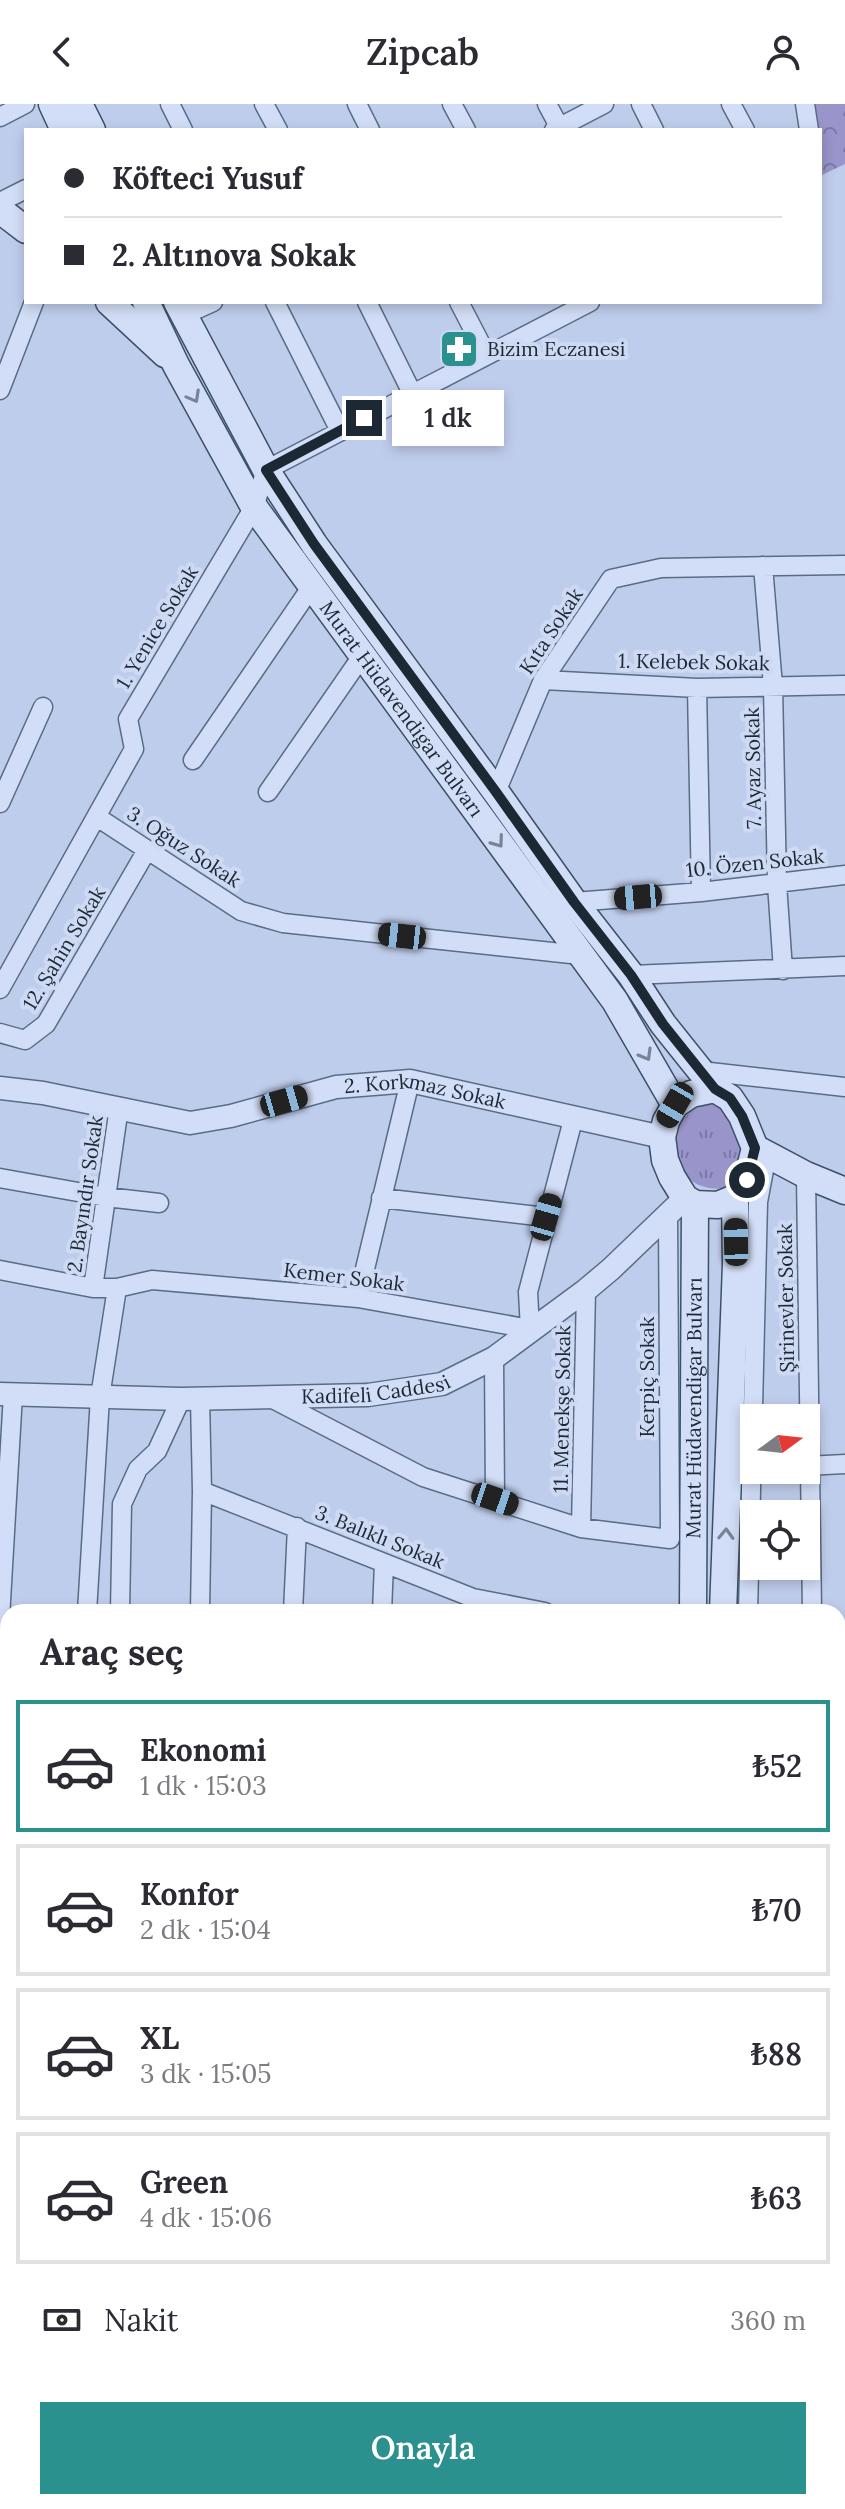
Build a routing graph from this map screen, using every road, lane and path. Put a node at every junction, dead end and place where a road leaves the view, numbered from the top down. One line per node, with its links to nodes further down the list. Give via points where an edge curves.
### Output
1 (25, 104): 13 (street)
2 (52, 104): 14 (main road)
3 (79, 104): 15 (main road)
4 (170, 104): 16 (street)
5 (264, 104): 17 (street)
6 (357, 104): 18 (street)
7 (452, 104): 19 (street)
8 (547, 104): 20 (street)
9 (604, 104): 21 (street)
10 (641, 104): 22 (street)
11 (731, 104): 23 (street)
12 (805, 104): 24 (street)
13 (0, 117)
14 (63, 128)
15 (91, 128)
16 (182, 128)
17 (277, 128)
18 (369, 128)
19 (465, 128)
20 (558, 128)
21 (560, 128)
22 (653, 128)
23 (744, 128)
24 (809, 128)
25 (24, 190): 26 (street)
26 (0, 202)
27 (0, 210): 28 (main road)
28 (24, 228)
29 (33, 304): 41 (street)
30 (111, 304): 40 (main road)
31 (147, 304): 40 (main road, Murat Hüdavendigar Bulvarı)
32 (204, 304): 37 (street)
33 (276, 304): 43 (street)
34 (368, 304): 42 (street)
35 (460, 304): 39 (street)
36 (581, 304): 38 (street)
37 (181, 309): 44 (main road, Murat Hüdavendigar Bulvarı)
38 (560, 309): 39 (street)
39 (486, 354): 42 (street)
40 (176, 365): 45 (main road, Murat Hüdavendigar Bulvarı, one-way to 45)
41 (0, 390)
42 (412, 393): 43 (street)
43 (340, 431): 44 (street)
44 (266, 470): 45 (street, 1. Yenice Sokak); 57 (main road, Murat Hüdavendigar Bulvarı)
45 (254, 507): 48 (main road, Murat Hüdavendigar Bulvarı); 59 (street, 1. Yenice Sokak, via 128,719 134,749)
46 (845, 565): 47 (street, Kıta Sokak)
47 (763, 566): 50 (street, Kıta Sokak, via 661,568 611,579); 52 (street, 7. Ayaz Sokak)
48 (312, 586): 49 (main road, Murat Hüdavendigar Bulvarı); 55 (street)
49 (362, 656): 56 (street); 65 (main road, Murat Hüdavendigar Bulvarı, one-way to 65)
50 (543, 680): 53 (street, 1. Kelebek Sokak); 57 (street, Kıta Sokak)
51 (845, 685): 52 (street, 1. Kelebek Sokak)
52 (773, 686): 53 (street, 1. Kelebek Sokak); 62 (street, 7. Ayaz Sokak)
53 (697, 688): 63 (street)
54 (43, 707): 58 (street)
55 (193, 760)
56 (268, 792)
57 (496, 792): 64 (main road, Murat Hüdavendigar Bulvarı)
58 (0, 803)
59 (97, 817): 60 (street, 3. Oğuz Sokak); 69 (street, 1. Yenice Sokak)
60 (147, 850): 65 (street, 3. Oğuz Sokak, via 241,911 283,923); 70 (street, 12. Şahin Sokak, via 46,1024 25,1040)
61 (845, 875): 62 (street, 10. Özen Sokak)
62 (777, 884): 63 (street, 10. Özen Sokak); 67 (street, 7. Ayaz Sokak)
63 (701, 892): 64 (street, 10. Özen Sokak)
64 (574, 902): 68 (main road, Murat Hüdavendigar Bulvarı)
65 (580, 955): 75 (main road, Murat Hüdavendigar Bulvarı, one-way to 75, via 615,1001)
66 (845, 966): 67 (street)
67 (783, 970): 68 (street)
68 (631, 975): 71 (main road, Murat Hüdavendigar Bulvarı)
69 (0, 989)
70 (0, 1033)
71 (708, 1080): 73 (street); 75 (main road); 79 (main road, via 730,1098)
72 (410, 1081): 76 (street, 2. Korkmaz Sokak, via 336,1087 190,1123); 77 (street, 2. Korkmaz Sokak); 84 (street)
73 (845, 1087)
74 (0, 1088): 76 (street)
75 (675, 1105): 78 (main road)
76 (119, 1107): 83 (street, 2. Bayındır Sokak)
77 (574, 1116): 78 (street, 2. Korkmaz Sokak); 88 (street)
78 (662, 1137): 87 (main road)
79 (761, 1151): 80 (main road); 85 (main road); 100 (street)
80 (806, 1175): 82 (main road); 101 (street, Şirinevler Sokak)
81 (0, 1178): 83 (street)
82 (845, 1191)
83 (106, 1197): 86 (street); 90 (street, 2. Bayındır Sokak)
84 (381, 1198): 88 (street); 93 (street)
85 (735, 1198): 87 (main road, via 718,1205); 119 (main road, Murat Hüdavendigar Bulvarı, one-way to 85)
86 (159, 1203)
87 (683, 1206): 92 (street, Kadifeli Caddesi); 109 (street, Kerpiç Sokak, via 670,1539); 118 (main road, Murat Hüdavendigar Bulvarı)
88 (546, 1217): 94 (street, via 528,1292)
89 (0, 1270): 90 (street, 2. Bayındır Sokak)
90 (93, 1288): 91 (street, Kemer Sokak)
91 (117, 1288): 93 (street, Kemer Sokak, via 152,1280); 97 (street)
92 (586, 1290): 94 (street, Kadifeli Caddesi); 109 (street, 11. Menekşe Sokak)
93 (358, 1298): 94 (street, Kemer Sokak)
94 (530, 1329): 95 (street, Kadifeli Caddesi)
95 (494, 1358): 98 (street, Kadifeli Caddesi, via 442,1384 368,1395); 107 (street)
96 (6, 1394): 97 (street, Kadifeli Caddesi); 111 (street)
97 (100, 1397): 99 (street, Kadifeli Caddesi); 112 (street)
98 (269, 1397): 99 (street, Kadifeli Caddesi); 107 (street, via 423,1477)
99 (191, 1399): 106 (street); 113 (street, via 157,1451 138,1469 122,1504)
100 (753, 1404)
101 (808, 1404)
102 (845, 1464): 103 (street)
103 (820, 1465)
104 (751, 1484): 120 (street)
105 (808, 1484): 121 (street, Şirinevler Sokak)
106 (202, 1491): 108 (street, 3. Balıklı Sokak); 114 (street)
107 (495, 1499): 109 (street)
108 (297, 1527): 110 (street, 3. Balıklı Sokak); 115 (street)
109 (581, 1528)
110 (384, 1563): 116 (street); 117 (street, 3. Balıklı Sokak)
111 (0, 1604)
112 (87, 1604)
113 (120, 1604)
114 (200, 1604)
115 (293, 1604)
116 (382, 1604)
117 (471, 1604)
118 (693, 1604)
119 (723, 1604)
120 (748, 1604)
121 (812, 1604)

